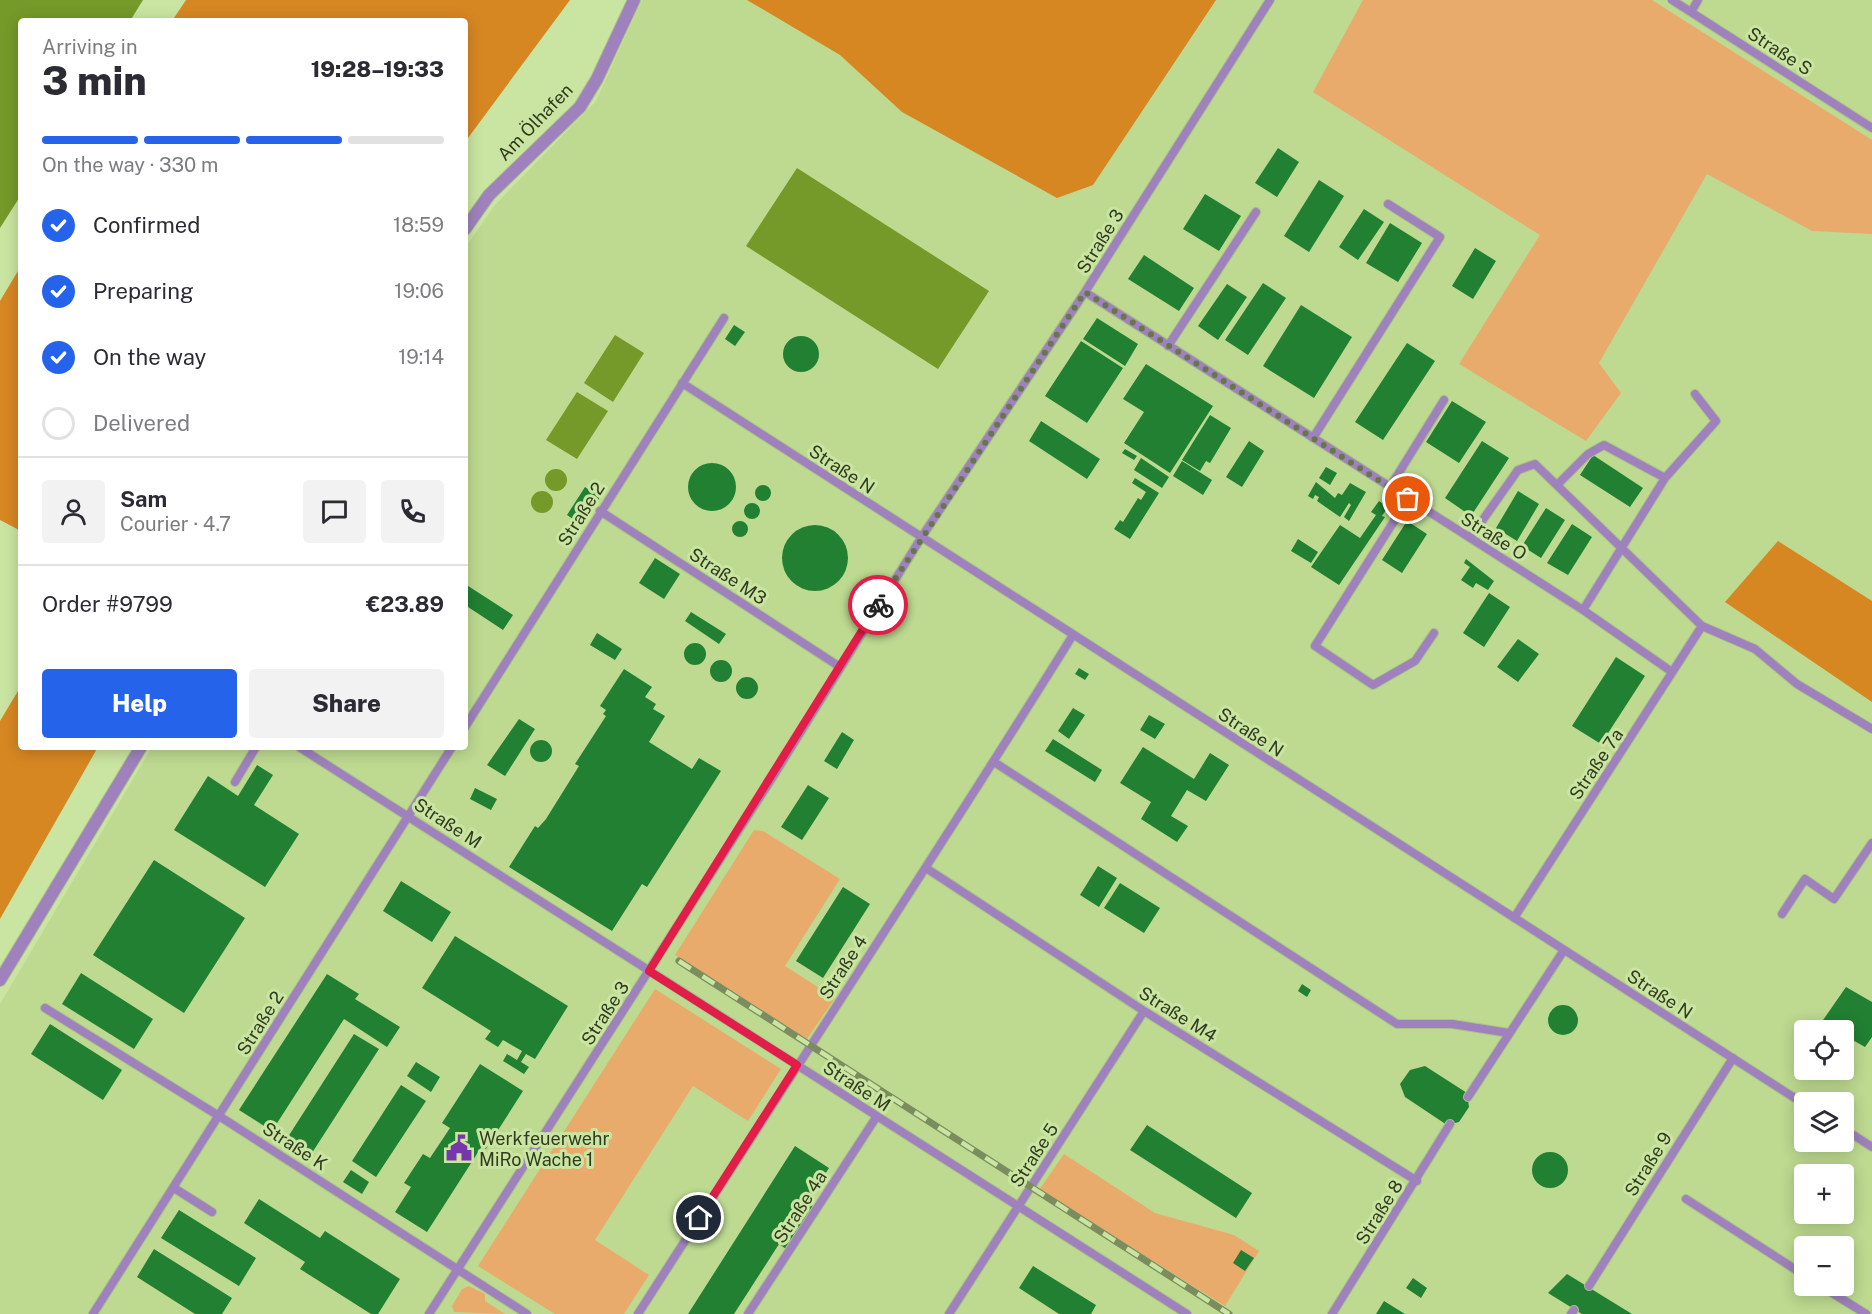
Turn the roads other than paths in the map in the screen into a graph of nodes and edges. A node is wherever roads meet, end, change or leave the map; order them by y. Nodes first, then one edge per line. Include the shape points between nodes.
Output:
1 (634, 0) edge
2 (1270, 0) edge
3 (1672, 0) edge
4 (1698, 0) edge
5 (1691, 12) junction
6 (1872, 128) edge
7 (1388, 204) dead end
8 (1256, 212) dead end
9 (468, 225) edge
10 (1085, 292) junction
11 (724, 318) dead end
12 (1168, 346) junction
13 (682, 383) junction
14 (1695, 394) dead end
15 (1444, 400) dead end
16 (1312, 438) junction
17 (1665, 478) junction
18 (1557, 485) junction
19 (1390, 488) junction
20 (1408, 499) junction
21 (600, 511) junction
22 (921, 538) junction
23 (1470, 538) junction
24 (1622, 546) junction
25 (1583, 610) junction
26 (1702, 626) junction
27 (1434, 633) dead end
28 (1073, 635) junction
29 (840, 667) junction
30 (1672, 672) junction
31 (468, 722) edge
32 (1872, 729) edge
33 (139, 750) edge
34 (254, 750) edge
35 (304, 750) edge
36 (450, 750) edge
37 (994, 762) junction
38 (235, 782) dead end
39 (409, 816) junction
40 (1872, 843) edge
41 (926, 868) junction
42 (1782, 914) dead end
43 (1514, 918) junction
44 (1564, 950) junction
45 (649, 971) junction
46 (0, 980) edge
47 (45, 1008) dead end
48 (1144, 1011) junction
49 (1509, 1034) junction
50 (1733, 1058) junction
51 (797, 1065) junction
52 (1468, 1097) dead end
53 (1794, 1098) edge
54 (219, 1116) junction
55 (877, 1116) junction
56 (1450, 1124) dead end
57 (1854, 1135) edge
58 (1872, 1147) edge
59 (1417, 1181) junction
60 (174, 1188) junction
61 (1686, 1199) dead end
62 (1018, 1207) junction
63 (212, 1212) dead end
64 (458, 1269) junction
65 (1794, 1269) edge
66 (1589, 1286) dead end
67 (1837, 1296) edge
68 (93, 1314) edge
69 (429, 1314) edge
70 (527, 1314) edge
71 (638, 1314) edge
72 (748, 1314) edge
73 (949, 1314) edge
74 (1187, 1314) edge
75 (1332, 1314) edge
76 (1866, 1314) edge

1 - 9 street, Am Ölhafen via 580,107 489,195
2 - 10 lane, Straße 3
3 - 5 lane, Straße S
4 - 5 lane
5 - 6 lane, Straße S
7 - 16 lane via 1440,237
8 - 12 lane
10 - 12 lane, Straße O
10 - 22 lane, Straße 3
11 - 13 lane, Straße 2
12 - 16 lane, Straße O
13 - 21 lane, Straße 2
13 - 22 lane, Straße N
14 - 17 lane via 1716,421
15 - 19 lane
16 - 19 lane, Straße O
17 - 18 lane via 1604,445 1588,454
17 - 24 lane
18 - 23 lane via 1535,464 1518,470
18 - 24 lane
19 - 20 lane, Straße O
20 - 23 lane, Straße O
20 - 27 lane via 1315,646 1373,685 1415,661
21 - 29 lane, Straße M3
21 - 31 lane, Straße 2
22 - 28 lane, Straße N
22 - 29 lane, Straße 3
23 - 25 lane, Straße O
24 - 25 lane
24 - 26 lane
25 - 30 lane, Straße O
26 - 30 lane, Straße 7a
26 - 32 lane via 1755,649 1797,684
28 - 37 lane, Straße 4
28 - 43 lane, Straße N
29 - 45 lane, Straße 3
30 - 43 lane, Straße 7a
33 - 46 street
34 - 38 lane
35 - 39 lane, Straße M
36 - 39 lane, Straße 2
37 - 41 lane, Straße 4
37 - 49 lane via 1397,1024 1452,1024
39 - 45 lane, Straße M
39 - 54 lane, Straße 2
40 - 42 lane via 1834,899 1805,879
41 - 48 lane, Straße M4
41 - 51 lane, Straße 4
43 - 44 lane, Straße N
44 - 49 lane
44 - 50 lane, Straße N
45 - 51 lane, Straße M
45 - 64 lane, Straße 3
47 - 54 lane, Straße K
48 - 59 lane, Straße M4
48 - 62 lane, Straße 5
49 - 52 lane
50 - 53 lane, Straße N
50 - 66 lane, Straße 9
51 - 55 lane, Straße M
51 - 71 lane, Straße 4
54 - 60 lane, Straße 2
54 - 64 lane, Straße K
55 - 62 lane, Straße M
55 - 72 lane, Straße 4a
56 - 59 lane, Straße 8
57 - 58 lane
59 - 75 lane, Straße 8
60 - 63 lane
60 - 68 lane, Straße 2
61 - 65 lane
62 - 73 lane, Straße 5
62 - 74 lane, Straße M
64 - 69 lane, Straße 3
64 - 70 lane, Straße K
67 - 76 lane

